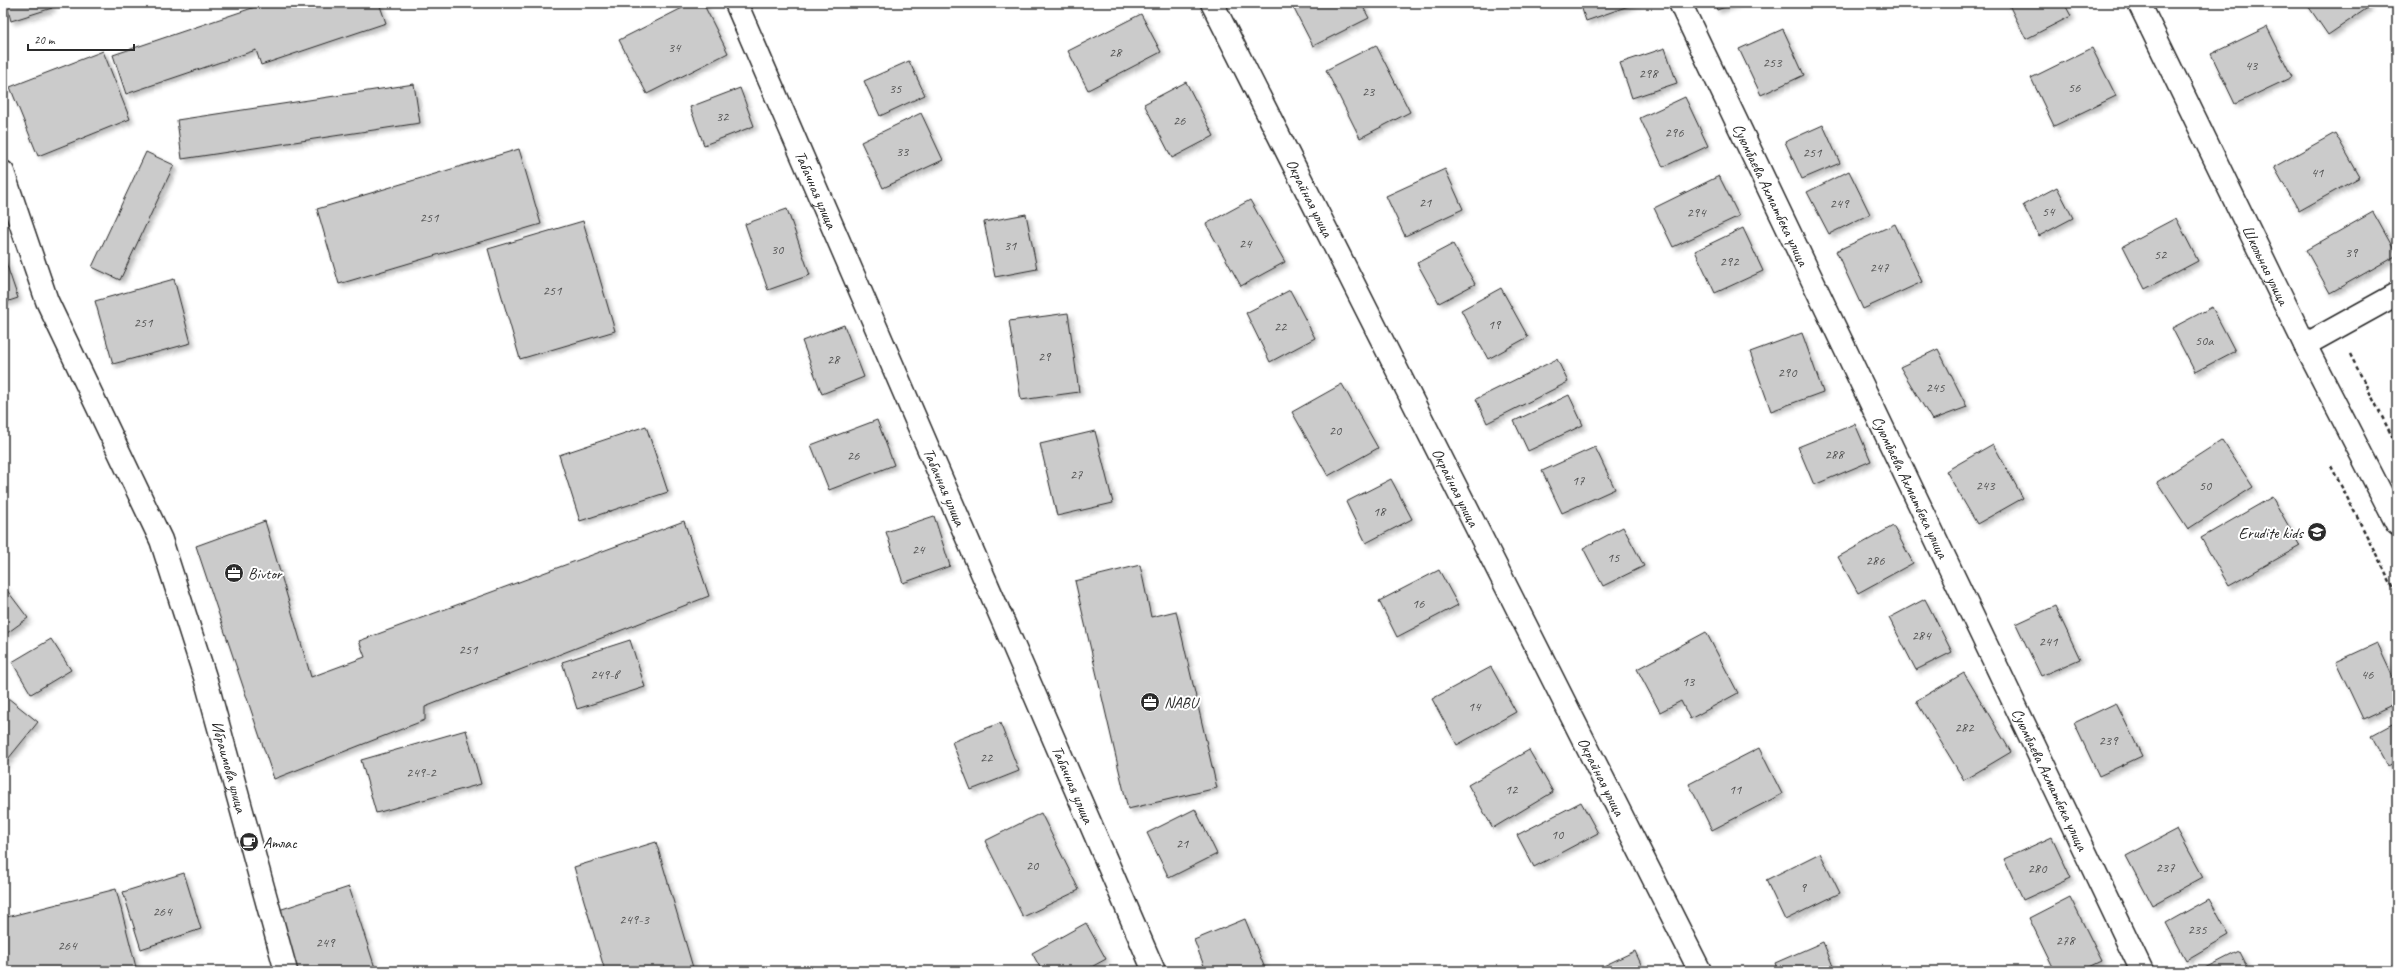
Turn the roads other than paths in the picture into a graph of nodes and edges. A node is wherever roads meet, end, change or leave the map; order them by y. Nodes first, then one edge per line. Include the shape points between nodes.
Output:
1 (736, 3) edge
2 (1212, 3) edge
3 (1680, 3) edge
4 (2138, 3) edge
5 (3, 172) edge
6 (2397, 294) edge
7 (2305, 345) junction
8 (2397, 524) edge
9 (286, 971) edge
10 (1154, 971) edge
11 (1700, 971) edge
12 (2142, 971) edge

1 - 10 street, Табачная улица
2 - 11 street, Окрайная улица
3 - 12 street, Суюмбаева Ахматбека улица
4 - 7 street, Школьная улица
5 - 9 street, Ибраимова улица via 48,301 161,540 206,677
6 - 7 street
7 - 8 street, Школьная улица

